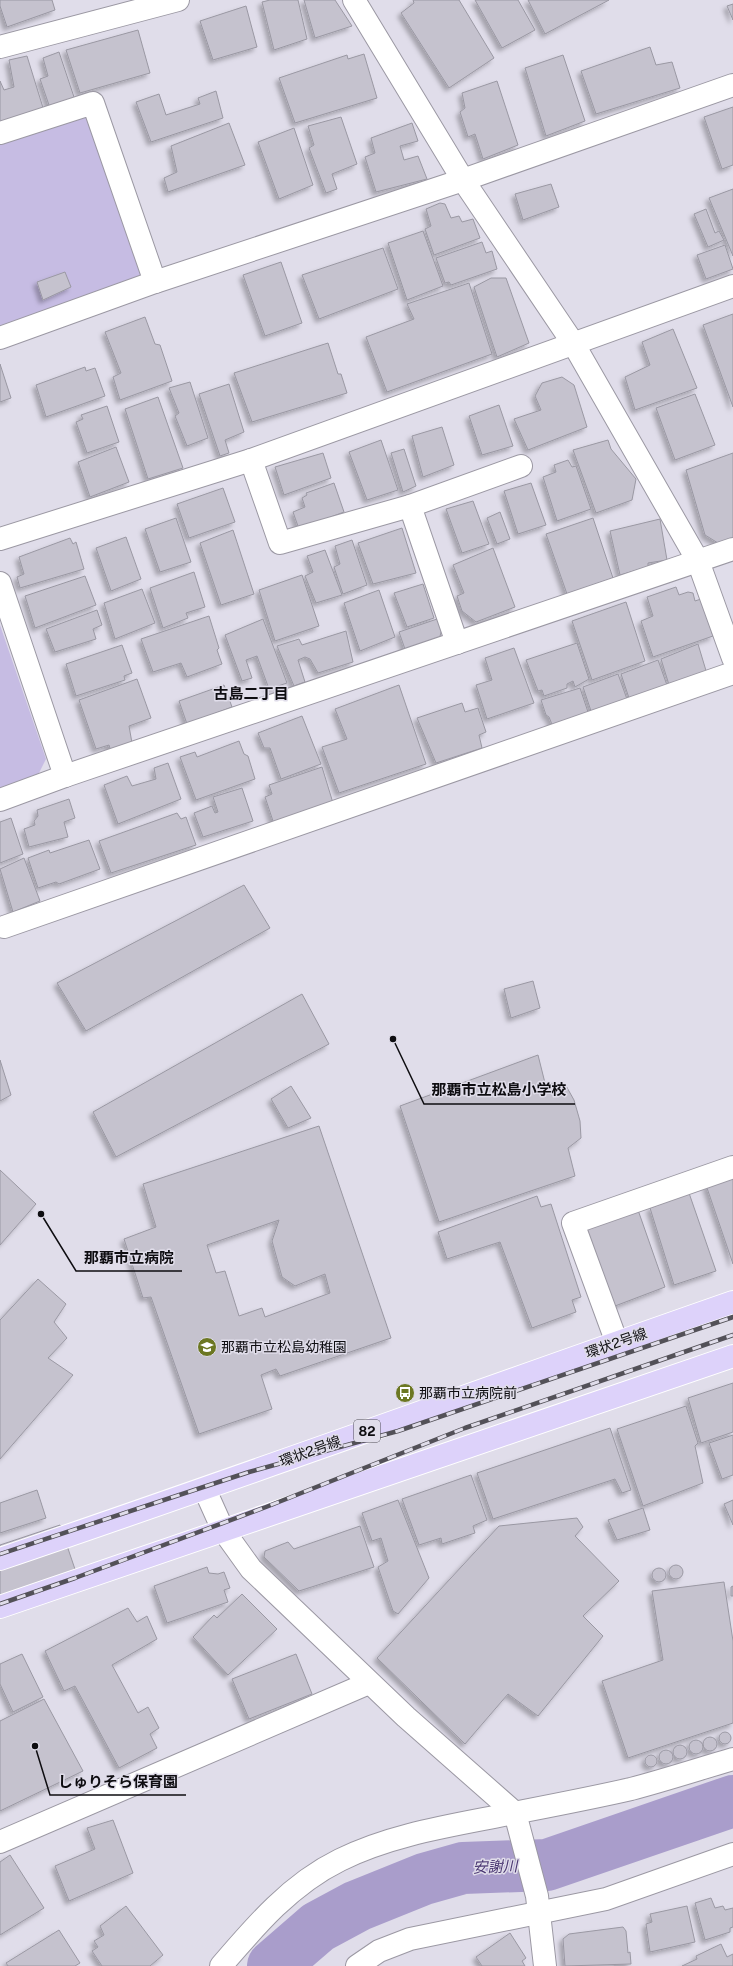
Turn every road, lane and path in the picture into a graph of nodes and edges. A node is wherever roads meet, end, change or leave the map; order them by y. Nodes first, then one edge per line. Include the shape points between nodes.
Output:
1 (178, 0) edge
2 (354, 0) edge
3 (0, 48) edge
4 (733, 85) edge
5 (0, 133) edge
6 (463, 180) junction
7 (155, 282) junction
8 (733, 286) edge
9 (0, 338) edge
10 (573, 343) junction
11 (251, 460) junction
12 (521, 466) dead end
13 (410, 506) junction
14 (0, 539) edge
15 (733, 549) edge
16 (698, 561) junction
17 (0, 583) edge
18 (457, 642) junction
19 (733, 658) edge
20 (733, 673) edge
21 (65, 776) junction
22 (0, 800) edge
23 (4, 927) dead end
24 (733, 1167) edge
25 (733, 1302) edge
26 (617, 1343) junction
27 (733, 1356) edge
28 (205, 1490) junction
29 (223, 1530) junction
30 (0, 1559) edge
31 (0, 1607) edge
32 (369, 1683) junction
33 (733, 1759) edge
34 (515, 1813) junction
35 (0, 1842) edge
36 (733, 1854) edge
37 (539, 1904) junction
38 (221, 1966) edge
39 (357, 1966) edge
40 (545, 1966) edge

1 - 3 street
2 - 6 street
4 - 6 street
5 - 7 street via 93,103
6 - 7 street
6 - 10 street
7 - 9 street
8 - 10 street
10 - 11 street
10 - 16 street
11 - 13 street via 280,543
11 - 14 street
12 - 13 street
13 - 18 street
15 - 16 street
16 - 18 street
16 - 19 street
17 - 21 street
18 - 21 street
20 - 23 street
21 - 22 street
24 - 26 street via 573,1223
25 - 26 main road, 環状2号線 / 82
26 - 28 main road, 環状2号線 / 82
27 - 29 main road
28 - 29 street
28 - 30 main road, 環状2号線 / 82
29 - 31 main road
29 - 32 street via 251,1569
32 - 34 street
32 - 35 street
33 - 34 street via 631,1788
34 - 37 street
34 - 38 street via 413,1835 376,1845 340,1860 307,1879 280,1901
36 - 37 street via 606,1899
37 - 39 street via 410,1939 378,1951
37 - 40 street

